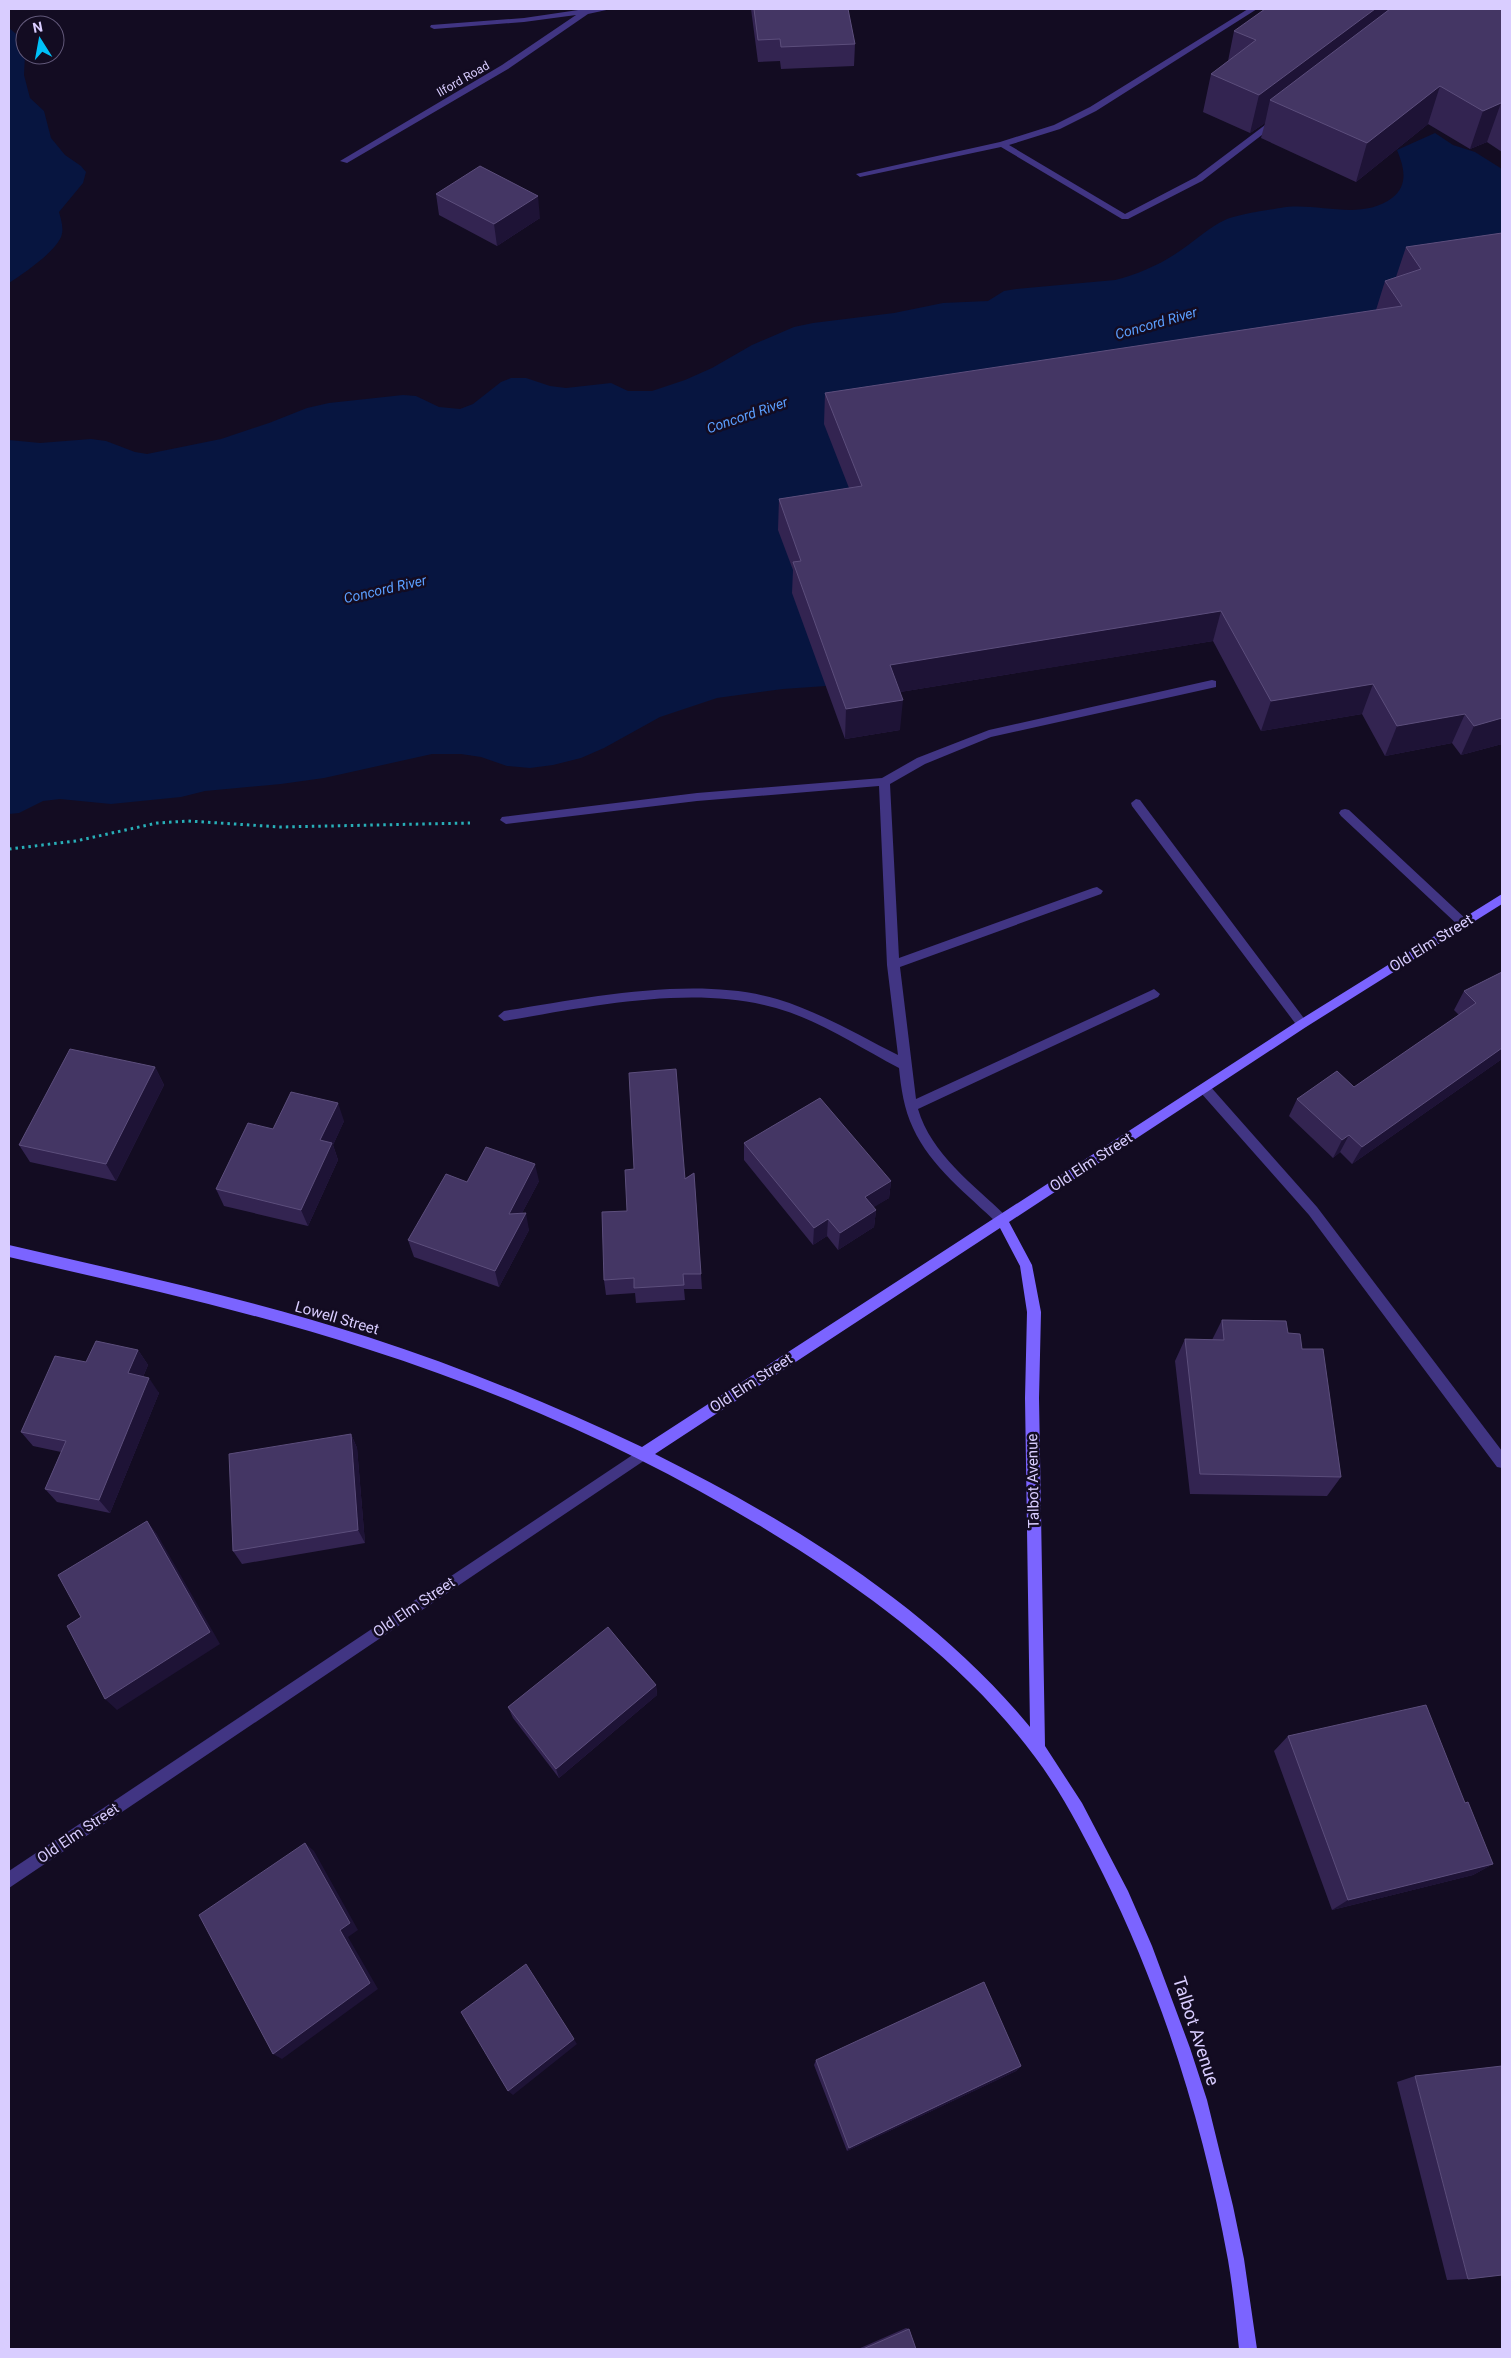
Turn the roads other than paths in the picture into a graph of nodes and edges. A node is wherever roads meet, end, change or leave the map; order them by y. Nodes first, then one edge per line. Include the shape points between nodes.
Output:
1 (607, 9) edge
2 (1253, 9) edge
3 (588, 10) edge
4 (434, 26) dead end
5 (1284, 114) edge
6 (1002, 144) junction
7 (344, 161) dead end
8 (860, 174) dead end
9 (1212, 684) dead end
10 (884, 782) junction
11 (1136, 803) dead end
12 (1346, 813) dead end
13 (506, 820) road end
14 (1097, 891) dead end
15 (1502, 898) edge
16 (1463, 923) junction
17 (893, 965) junction
18 (1154, 994) dead end
19 (504, 1016) dead end
20 (1302, 1024) junction
21 (905, 1065) junction
22 (1205, 1088) junction
23 (912, 1106) junction
24 (1002, 1220) junction
25 (9, 1250) edge
26 (643, 1454) junction
27 (1502, 1462) edge
28 (1038, 1749) junction
29 (9, 1880) edge
30 (1248, 2349) edge

1 - 3 street
2 - 6 street via 1094,109 1057,127
3 - 4 street via 524,20
3 - 7 street, Ilford Road via 505,67
5 - 6 street via 1199,179 1125,217
6 - 8 street
9 - 10 street via 989,734 921,761
10 - 13 street via 698,797
10 - 17 street
11 - 20 street
12 - 16 street
14 - 17 street
15 - 16 main road, Old Elm Street
16 - 20 main road, Old Elm Street
17 - 21 street
18 - 23 street
19 - 21 street via 647,997 736,997 801,1012
20 - 22 main road, Old Elm Street
21 - 23 street
22 - 24 main road, Old Elm Street
22 - 27 street via 1312,1211
23 - 24 street via 916,1123 933,1150
24 - 26 main road, Old Elm Street
24 - 28 main road, Talbot Avenue via 1026,1265 1034,1312 1032,1398
25 - 26 main road, Lowell Street via 242,1307 354,1339 513,1397
26 - 28 main road, Talbot Avenue via 757,1516 856,1578 894,1606 978,1680
26 - 29 street, Old Elm Street
28 - 30 main road, Talbot Avenue via 1084,1822 1121,1893 1176,2028 1214,2161 1236,2261

